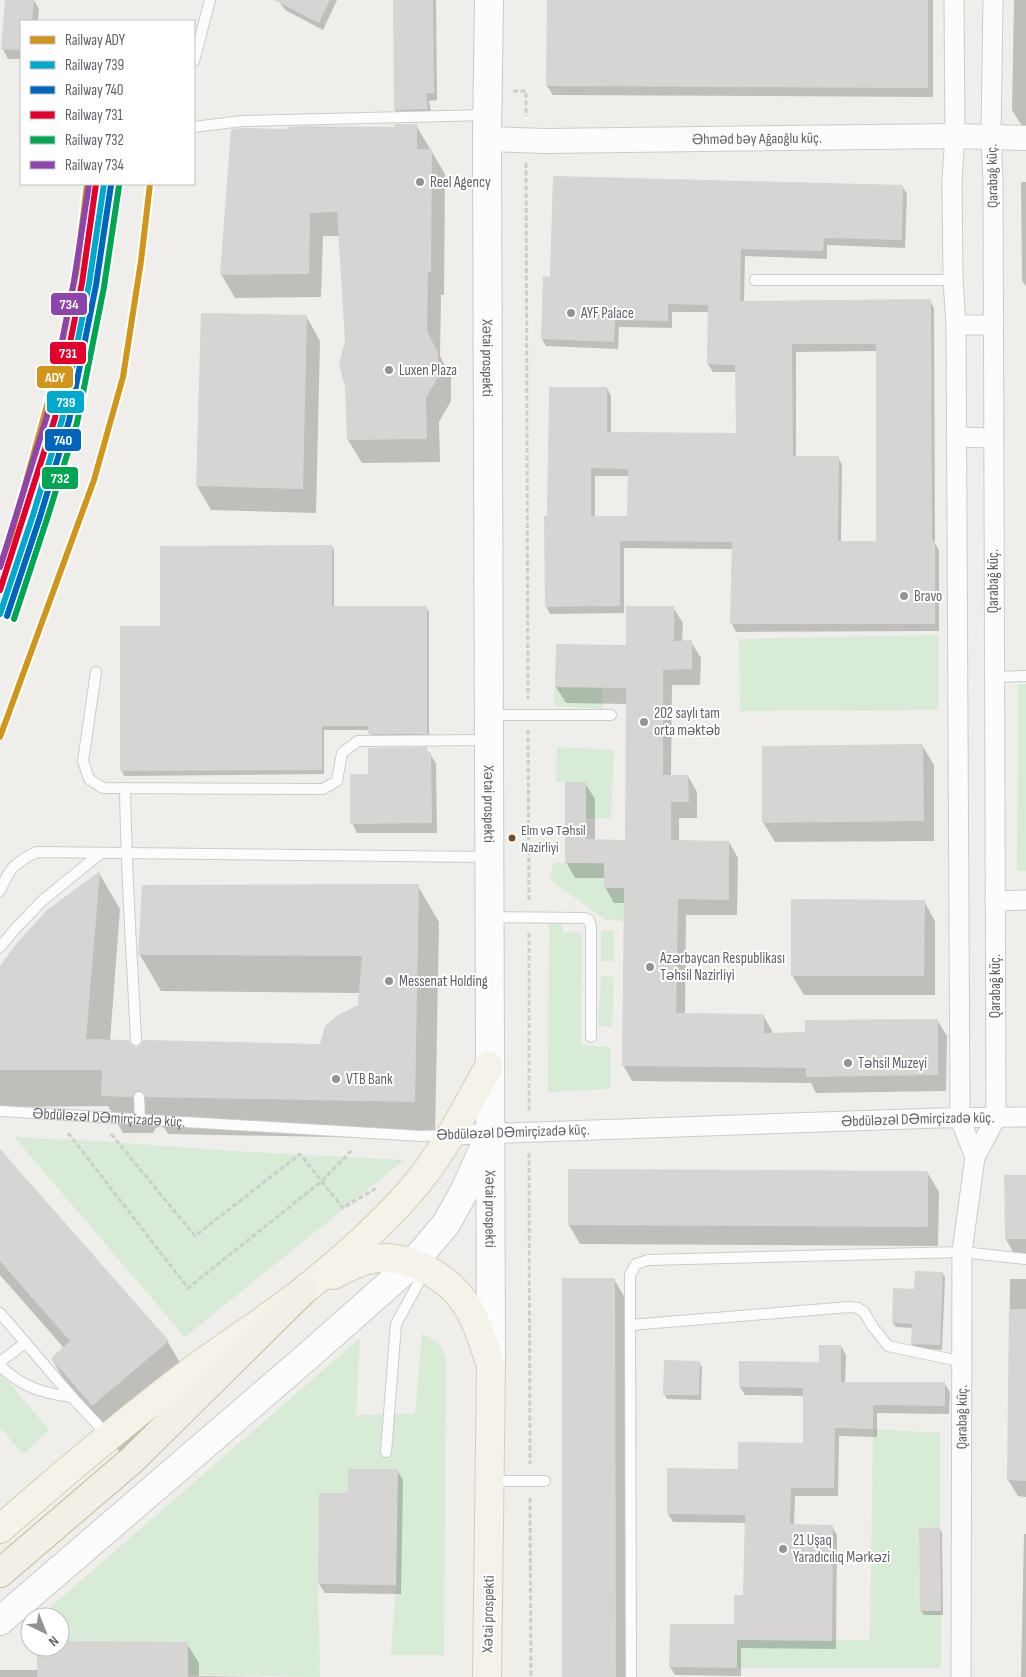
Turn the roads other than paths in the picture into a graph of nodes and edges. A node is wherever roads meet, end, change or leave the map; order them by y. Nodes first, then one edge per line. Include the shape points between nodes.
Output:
1 (210, 0) edge
2 (489, 0) edge
3 (954, 0) edge
4 (993, 0) edge
5 (195, 57) edge
6 (487, 115) junction
7 (195, 127) edge
8 (955, 136) junction
9 (991, 137) junction
10 (1026, 138) edge
11 (755, 280) dead end
12 (953, 280) junction
13 (956, 325) junction
14 (992, 325) junction
15 (956, 437) junction
16 (993, 438) junction
17 (96, 672) dead end
18 (1026, 676) edge
19 (994, 677) junction
20 (611, 715) dead end
21 (490, 728) junction
22 (125, 788) junction
23 (101, 852) junction
24 (126, 853) junction
25 (490, 857) junction
26 (0, 891) edge
27 (1026, 900) edge
28 (995, 901) junction
29 (490, 917) junction
30 (0, 947) edge
31 (591, 1037) dead end
32 (136, 1040) dead end
33 (489, 1066) junction
34 (139, 1097) dead end
35 (0, 1111) edge
36 (1026, 1117) edge
37 (996, 1118) junction
38 (140, 1119) junction
39 (960, 1119) junction
40 (490, 1132) junction
41 (449, 1135) junction
42 (975, 1157) junction
43 (962, 1252) junction
44 (1026, 1259) edge
45 (420, 1266) junction
46 (303, 1291) junction
47 (0, 1313) edge
48 (630, 1325) junction
49 (25, 1343) junction
50 (962, 1359) junction
51 (0, 1364) edge
52 (491, 1366) junction
53 (72, 1397) junction
54 (108, 1436) junction
55 (386, 1452) dead end
56 (490, 1481) junction
57 (545, 1481) dead end
58 (0, 1529) edge
59 (0, 1573) edge
60 (0, 1621) edge
61 (480, 1677) edge
62 (487, 1677) edge
63 (632, 1677) edge
64 (961, 1677) edge

1 - 5 lane
2 - 6 main road, Xətai prospekti
3 - 8 street, Qarabağ küç.
4 - 9 street, Qarabağ küç.
6 - 7 lane via 242,121
6 - 8 street, Əhməd bəy Ağaoğlu küç. via 526,140
6 - 21 main road, Xətai prospekti
8 - 9 street, Əhməd bəy Ağaoğlu küç.
8 - 12 street, Qarabağ küç.
9 - 10 street, Əhməd bəy Ağaoğlu küç.
9 - 14 street, Qarabağ küç.
11 - 12 lane
12 - 13 street, Qarabağ küç.
13 - 14 street
13 - 15 street, Qarabağ küç.
14 - 16 street, Qarabağ küç.
15 - 16 street
15 - 39 street, Qarabağ küç.
16 - 19 street, Qarabağ küç.
17 - 22 lane via 83,761 89,779 103,788
18 - 19 lane
19 - 28 street, Qarabağ küç.
20 - 21 lane via 528,716
21 - 22 lane via 358,742 342,753 337,781 323,789
21 - 25 main road, Xətai prospekti
22 - 24 lane
23 - 24 lane
23 - 26 lane via 36,852 8,871
23 - 30 lane via 43,900
24 - 25 lane
24 - 32 lane
25 - 29 main road, Xətai prospekti
27 - 28 street
28 - 37 street, Qarabağ küç.
29 - 31 lane via 589,920
29 - 33 main road, Xətai prospekti
33 - 40 main road, Xətai prospekti
33 - 41 main road
34 - 38 lane
35 - 38 lane, Əbdüləzəl DƏmirçizadə küç.
36 - 37 street, Əbdüləzəl DƏmirçizadə küç.
37 - 39 street, Əbdüləzəl DƏmirçizadə küç.
37 - 42 street, Qarabağ küç.
38 - 41 lane, Əbdüləzəl DƏmirçizadə küç.
39 - 40 street, Əbdüləzəl DƏmirçizadə küç.
39 - 42 street, Qarabağ küç.
40 - 41 street, Əbdüləzəl DƏmirçizadə küç.
40 - 45 main road via 465,1190
40 - 52 main road, Xətai prospekti
41 - 46 main road via 410,1193
42 - 43 street, Qarabağ küç.
43 - 44 lane
43 - 48 lane via 648,1260 636,1264 630,1275
43 - 50 street, Qarabağ küç.
45 - 46 main road via 387,1259 369,1260
45 - 52 main road via 440,1277 468,1308
45 - 55 lane via 396,1324
45 - 60 main road via 308,1356
46 - 54 main road via 210,1357
46 - 59 highway via 132,1460
47 - 49 lane
48 - 50 lane via 849,1307 864,1312 888,1346
48 - 63 lane
49 - 51 lane
49 - 53 lane
50 - 64 street, Qarabağ küç.
51 - 53 lane via 27,1386
52 - 56 main road, Xətai prospekti
53 - 54 lane
54 - 58 main road
56 - 57 lane
56 - 62 main road, Xətai prospekti
61 - 62 lane

